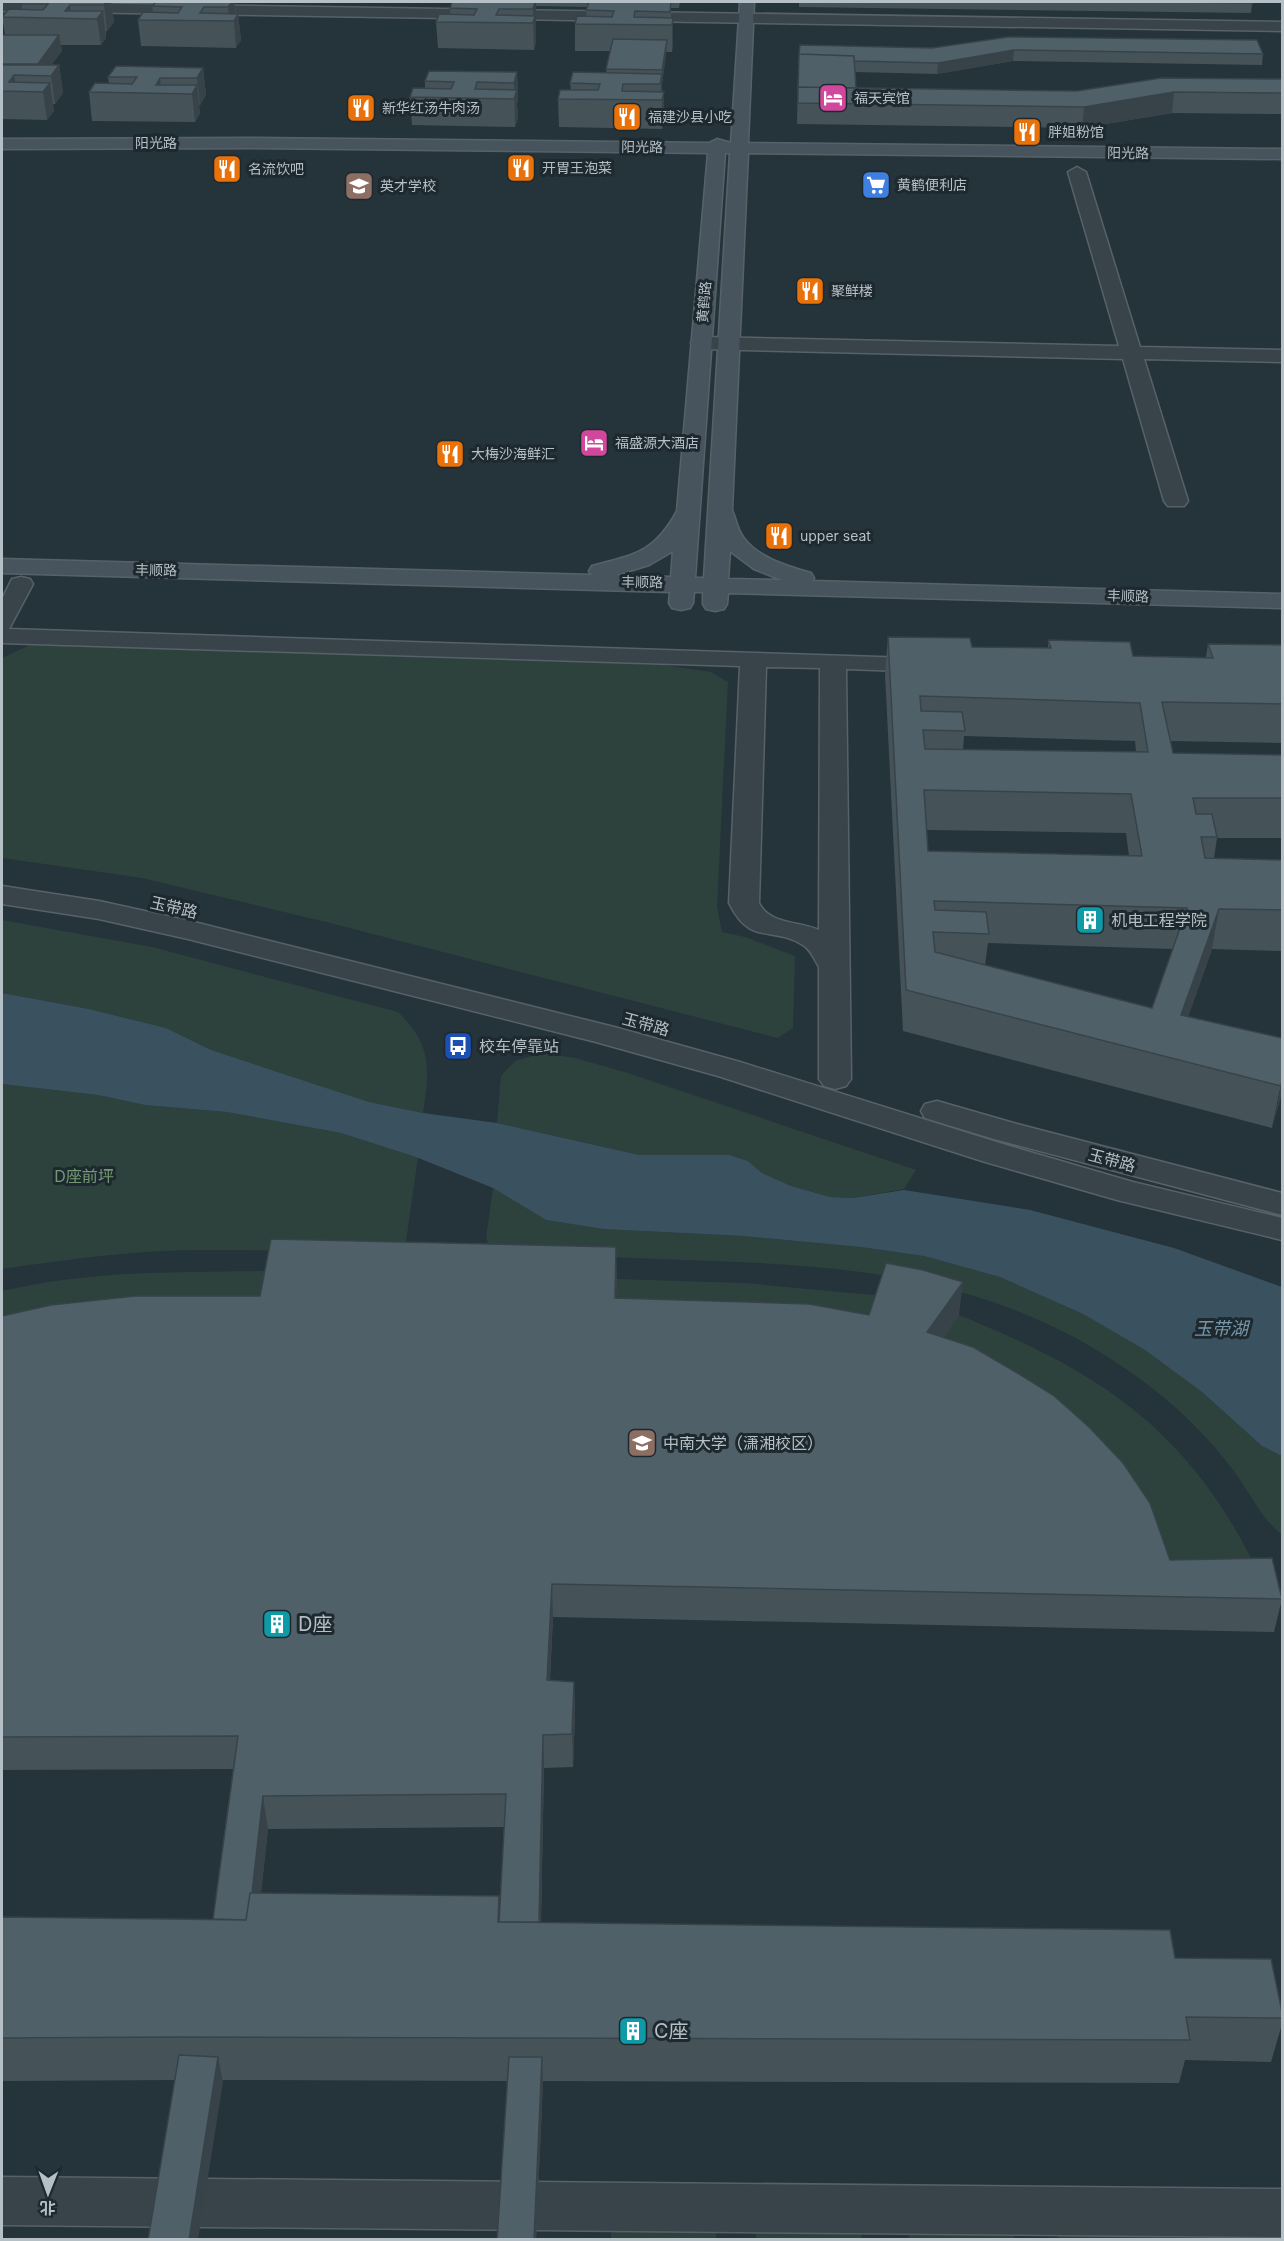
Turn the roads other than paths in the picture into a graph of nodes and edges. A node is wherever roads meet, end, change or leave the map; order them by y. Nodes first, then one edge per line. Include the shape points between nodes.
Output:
1 (2, 6) edge
2 (737, 9) edge
3 (1271, 10) dead end
4 (1282, 29) edge
5 (725, 39) dead end
6 (718, 125) dead end
7 (2, 144) edge
8 (2, 151) edge
9 (716, 152) junction
10 (739, 152) junction
11 (1282, 154) edge
12 (1282, 163) edge
13 (1077, 172) dead end
14 (701, 343) junction
15 (729, 344) junction
16 (1132, 354) junction
17 (1282, 356) edge
18 (1176, 501) dead end
19 (689, 506) junction
20 (721, 508) junction
21 (2, 566) edge
22 (519, 579) junction
23 (11, 584) edge
24 (893, 590) junction
25 (682, 593) junction
26 (716, 594) junction
27 (1282, 601) edge
28 (1282, 619) edge
29 (2, 623) edge
30 (2, 636) edge
31 (753, 659) junction
32 (833, 661) junction
33 (951, 664) edge
34 (2, 877) edge
35 (2, 895) edge
36 (833, 908) junction
37 (786, 930) junction
38 (833, 965) junction
39 (835, 1079) junction
40 (1282, 1204) edge
41 (1282, 1229) edge
42 (2, 2201) edge
43 (1282, 2213) edge

1 - 2 street
2 - 4 street
2 - 5 main road
2 - 10 main road
3 - 4 street
6 - 9 main road, 黄鹤路
7 - 9 main road, 阳光路 via 253,143
8 - 9 main road, 阳光路
9 - 10 main road, 阳光路
9 - 14 main road, 黄鹤路
10 - 11 main road, 阳光路
10 - 12 main road, 阳光路
10 - 15 main road
13 - 16 street
14 - 15 street
14 - 19 main road, 黄鹤路
15 - 16 street
15 - 20 main road
16 - 17 street
16 - 18 street
19 - 22 main road via 682,529 665,547 641,560 576,575
19 - 25 main road, 黄鹤路
20 - 24 main road via 725,528 746,557 819,582
20 - 26 main road
21 - 22 main road, 丰顺路
22 - 25 main road, 丰顺路
23 - 25 main road
23 - 29 street
24 - 26 main road, 丰顺路
24 - 27 main road, 丰顺路
25 - 26 main road
26 - 28 main road
30 - 31 street
31 - 32 street
31 - 37 street via 744,903 753,920
32 - 33 street
32 - 36 street
34 - 39 street, 玉带路 via 62,885 252,925 650,1024
35 - 41 street via 99,910 190,930 607,1035 1129,1192
36 - 37 street via 825,924
36 - 38 street
37 - 38 street via 815,938 830,953
38 - 39 street
39 - 40 street, 玉带路 via 1006,1132
42 - 43 street

